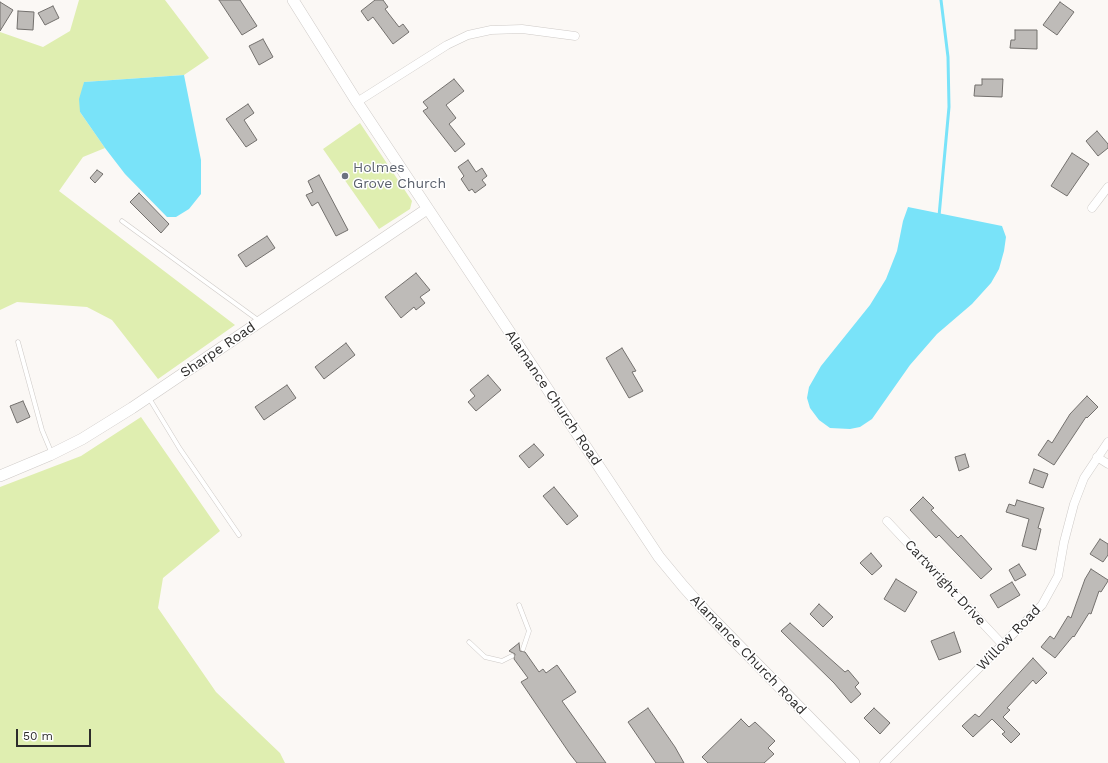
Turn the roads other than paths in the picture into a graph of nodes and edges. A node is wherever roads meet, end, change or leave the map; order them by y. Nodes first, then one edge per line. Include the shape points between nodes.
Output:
1 (293, 0) edge
2 (575, 36) dead end
3 (357, 102) junction
4 (1108, 187) edge
5 (1092, 208) dead end
6 (427, 209) junction
7 (122, 221) dead end
8 (260, 322) junction
9 (18, 342) dead end
10 (148, 397) junction
11 (1108, 442) edge
12 (52, 454) junction
13 (1097, 457) junction
14 (1108, 464) edge
15 (0, 476) edge
16 (887, 521) dead end
17 (239, 535) dead end
18 (519, 605) dead end
19 (469, 642) dead end
20 (1002, 645) junction
21 (523, 649) dead end
22 (512, 656) dead end
23 (854, 763) edge
24 (884, 763) edge

1 - 3 main road, Alamance Church Road
2 - 3 street via 522,29 491,30 468,35 446,45
3 - 6 main road, Alamance Church Road
4 - 5 street
6 - 8 main road, Sharpe Road
6 - 23 main road, Alamance Church Road via 659,557 707,613
7 - 8 lane
8 - 10 main road, Sharpe Road
9 - 12 lane via 42,430
10 - 12 main road, Sharpe Road via 82,439
10 - 17 lane
11 - 13 street, Willow Road
12 - 15 main road, Sharpe Road
13 - 14 street
13 - 20 street, Willow Road via 1084,478 1074,504 1058,576 1042,604
16 - 20 street, Cartwright Drive
18 - 21 lane via 529,630
19 - 22 lane via 485,657 502,661
20 - 24 street, Willow Road

